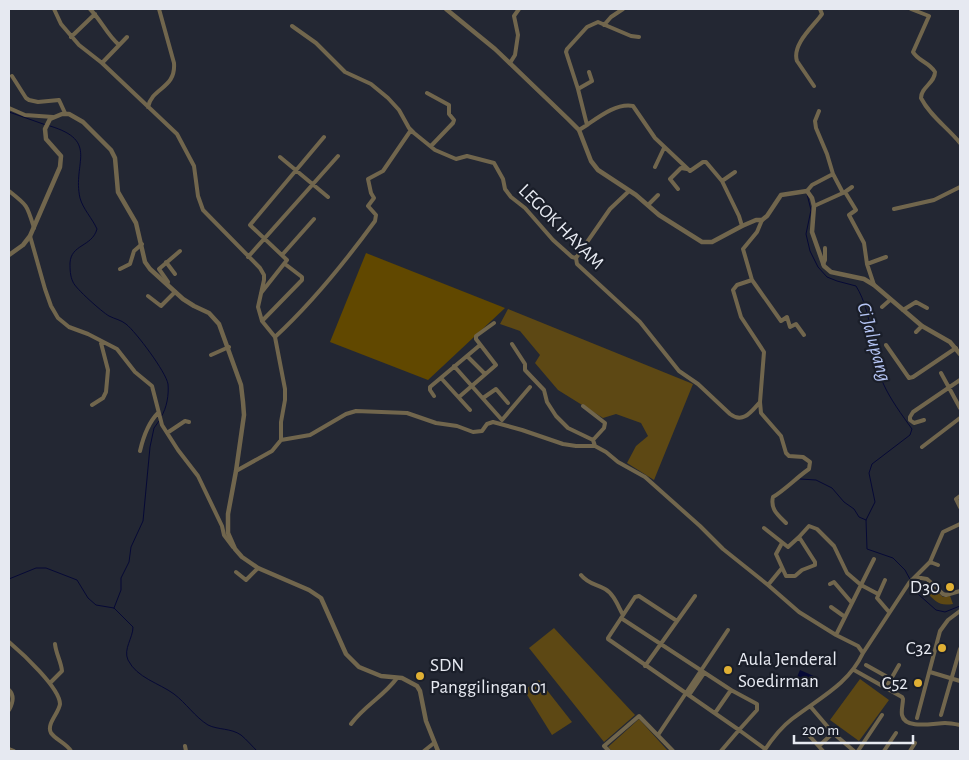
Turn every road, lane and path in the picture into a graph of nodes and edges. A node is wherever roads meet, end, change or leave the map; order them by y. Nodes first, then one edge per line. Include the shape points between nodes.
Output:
1 (54, 9) edge
2 (90, 9) edge
3 (158, 9) edge
4 (446, 9) edge
5 (519, 9) edge
6 (623, 9) edge
7 (820, 9) edge
8 (910, 9) edge
9 (617, 10) edge
10 (95, 14) junction
11 (604, 25) junction
12 (292, 26) dead end
13 (71, 36) junction
14 (127, 37) dead end
15 (639, 37) dead end
16 (119, 45) junction
17 (102, 63) junction
18 (510, 63) junction
19 (589, 72) dead end
20 (12, 76) dead end
21 (814, 86) dead end
22 (578, 89) junction
23 (427, 93) dead end
24 (148, 107) junction
25 (9, 108) edge
26 (819, 112) dead end
27 (65, 113) junction
28 (53, 117) junction
29 (587, 124) junction
30 (411, 130) junction
31 (579, 130) junction
32 (324, 137) dead end
33 (960, 143) edge
34 (431, 146) junction
35 (664, 148) junction
36 (338, 156) dead end
37 (280, 157) dead end
38 (655, 166) dead end
39 (296, 170) junction
40 (690, 171) junction
41 (735, 172) dead end
42 (833, 174) junction
43 (722, 181) junction
44 (313, 184) junction
45 (852, 187) dead end
46 (960, 187) edge
47 (678, 189) dead end
48 (9, 191) edge
49 (629, 191) junction
50 (807, 191) junction
51 (844, 192) junction
52 (658, 195) dead end
53 (328, 197) dead end
54 (648, 205) junction
55 (814, 206) junction
56 (894, 209) dead end
57 (314, 218) dead end
58 (762, 220) junction
59 (742, 226) junction
60 (34, 228) junction
61 (30, 236) junction
62 (265, 239) junction
63 (142, 244) junction
64 (825, 248) dead end
65 (180, 251) dead end
66 (9, 255) edge
67 (282, 255) junction
68 (248, 257) junction
69 (886, 257) dead end
70 (576, 258) junction
71 (166, 262) junction
72 (285, 264) junction
73 (823, 264) junction
74 (867, 264) junction
75 (120, 269) dead end
76 (175, 274) dead end
77 (752, 280) junction
78 (167, 284) junction
79 (874, 285) junction
80 (175, 292) junction
81 (260, 295) junction
82 (148, 296) dead end
83 (890, 300) junction
84 (882, 307) dead end
85 (927, 308) dead end
86 (903, 310) junction
87 (262, 321) junction
88 (494, 323) dead end
89 (922, 326) junction
90 (916, 332) dead end
91 (804, 335) dead end
92 (275, 337) junction
93 (102, 343) junction
94 (512, 344) dead end
95 (480, 345) junction
96 (886, 345) dead end
97 (228, 347) junction
98 (956, 348) junction
99 (960, 354) edge
100 (211, 355) dead end
101 (467, 356) junction
102 (454, 366) junction
103 (941, 373) dead end
104 (485, 374) junction
105 (441, 378) junction
106 (960, 380) edge
107 (472, 386) junction
108 (530, 386) dead end
109 (949, 387) junction
110 (434, 396) dead end
111 (459, 397) junction
112 (483, 398) junction
113 (760, 402) junction
114 (508, 403) dead end
115 (92, 405) dead end
116 (583, 406) dead end
117 (960, 408) edge
118 (470, 410) dead end
119 (158, 413) junction
120 (960, 418) edge
121 (924, 420) dead end
122 (188, 422) dead end
123 (502, 422) junction
124 (167, 433) junction
125 (281, 440) junction
126 (593, 440) junction
127 (595, 446) junction
128 (922, 446) dead end
129 (140, 451) dead end
130 (236, 471) junction
131 (960, 496) edge
132 (960, 507) edge
133 (786, 523) dead end
134 (960, 524) edge
135 (764, 528) dead end
136 (800, 537) junction
137 (782, 543) junction
138 (235, 549) junction
139 (874, 559) dead end
140 (930, 562) junction
141 (938, 565) dead end
142 (258, 568) junction
143 (782, 568) junction
144 (236, 572) dead end
145 (581, 575) dead end
146 (915, 577) junction
147 (884, 580) dead end
148 (830, 584) dead end
149 (768, 585) junction
150 (861, 585) junction
151 (960, 591) edge
152 (878, 594) junction
153 (695, 596) dead end
154 (852, 603) junction
155 (831, 607) dead end
156 (960, 611) edge
157 (889, 612) junction
158 (622, 617) junction
159 (845, 617) junction
160 (678, 620) junction
161 (728, 630) dead end
162 (836, 635) junction
163 (9, 642) edge
164 (55, 644) dead end
165 (661, 644) junction
166 (960, 649) edge
167 (863, 653) junction
168 (866, 665) dead end
169 (899, 665) dead end
170 (645, 666) junction
171 (854, 670) junction
172 (702, 672) junction
173 (930, 672) junction
174 (396, 678) junction
175 (891, 678) junction
176 (951, 678) junction
177 (960, 681) edge
178 (898, 682) dead end
179 (50, 683) junction
180 (886, 687) junction
181 (9, 690) edge
182 (731, 690) junction
183 (688, 694) junction
184 (810, 706) junction
185 (9, 710) edge
186 (715, 713) junction
187 (882, 715) dead end
188 (941, 715) dead end
189 (917, 718) dead end
190 (351, 724) dead end
191 (960, 725) edge
192 (739, 730) junction
193 (806, 732) dead end
194 (833, 733) junction
195 (896, 733) dead end
196 (658, 735) junction
197 (434, 743) junction
198 (915, 744) dead end
199 (819, 746) junction
200 (9, 750) edge
201 (764, 750) edge
202 (14, 751) edge
203 (71, 751) edge
204 (424, 751) edge
205 (438, 751) edge
206 (609, 751) edge
207 (673, 751) edge
208 (721, 751) edge
209 (822, 751) edge
210 (856, 751) edge
211 (884, 751) edge
212 (910, 751) edge

1 - 13 street
2 - 10 street
3 - 24 street via 174,72
4 - 18 street
5 - 18 street via 514,16 518,32 515,55
6 - 9 street
7 - 21 street via 822,14 799,44 795,56
8 - 33 street via 929,16 913,52 936,72 921,98
9 - 11 street
10 - 13 street
10 - 16 street
11 - 15 street
11 - 22 street via 598,22 588,27 566,50
12 - 30 street, LEGOK HAYAM via 316,43 344,72 371,84 388,98
13 - 17 street
14 - 16 street
16 - 17 street
17 - 24 street
18 - 31 street
19 - 22 street via 592,81
20 - 27 street via 26,98 38,102 59,100
22 - 29 street
23 - 34 street via 449,105 449,114 454,120
24 - 68 street via 177,134 193,163 203,210
25 - 28 street via 25,115
26 - 42 street via 816,128
27 - 28 street
27 - 63 street via 78,118 115,158 118,192 134,216
28 - 60 street via 45,135 61,156 61,161
29 - 31 street
29 - 35 street via 602,114 630,106 637,110 646,127
30 - 34 street, LEGOK HAYAM
30 - 92 street via 383,170 368,179 374,198 368,206 376,215 375,221 318,293
31 - 49 street via 593,166
32 - 39 street
34 - 70 street, LEGOK HAYAM via 454,159 467,156 494,164 511,197 553,240
35 - 38 street
35 - 40 street
36 - 44 street
37 - 39 street
39 - 44 street
39 - 62 street via 250,225
40 - 43 street via 706,162
40 - 47 street via 682,168 670,180
41 - 43 street
42 - 50 street
42 - 51 street
43 - 59 street
44 - 53 street
44 - 62 street
45 - 51 street
46 - 56 street via 934,200
48 - 60 street via 25,204
49 - 54 street
49 - 70 street via 610,209
50 - 55 street
50 - 58 street via 781,195
51 - 55 street
51 - 74 street via 856,210 849,215 864,243
52 - 54 street
54 - 59 street via 706,244
55 - 73 street via 812,232
57 - 67 street
58 - 59 street
58 - 77 street via 743,249
60 - 61 street
61 - 66 street
61 - 93 street via 45,289 58,318
62 - 67 street
62 - 68 street
63 - 75 street via 134,251 131,262
63 - 78 street via 145,262
64 - 73 street
65 - 71 street
67 - 72 street via 287,260
68 - 81 street via 264,275
69 - 74 street
70 - 113 street, LEGOK HAYAM via 577,264 640,322 679,371 730,414 740,418 748,416
71 - 76 street
71 - 78 street via 159,269
72 - 81 street
72 - 87 street via 302,280
73 - 79 street via 831,272 864,279
74 - 79 street
77 - 91 street via 781,321 786,317 790,327 796,324
77 - 113 street via 737,285 733,290 741,317 764,352
78 - 80 street
79 - 83 street
80 - 82 street via 161,306
80 - 97 street via 214,316
81 - 87 street via 258,307
83 - 84 street
83 - 86 street
85 - 86 street via 916,302
86 - 89 street
87 - 92 street
88 - 95 street via 476,336
89 - 90 street
89 - 98 street
92 - 125 street via 286,400
93 - 115 street via 108,370 106,392
93 - 119 street via 117,349 152,386
94 - 126 street via 525,364 525,370 544,390 556,416 568,428
95 - 101 street
95 - 104 street via 496,365
96 - 98 street via 909,378
97 - 100 street
97 - 130 street via 241,386 244,415
98 - 99 street
101 - 102 street
101 - 104 street
102 - 105 street
102 - 107 street
103 - 109 street
104 - 107 street
105 - 110 street via 430,387
105 - 111 street
106 - 109 street
107 - 111 street
107 - 112 street
108 - 123 street
109 - 117 street
109 - 121 street via 910,417 914,423
111 - 118 street
112 - 114 street via 497,389
112 - 123 street
113 - 133 street via 761,413 781,436 789,456 802,457 810,462 809,468 788,488 773,497 776,513
116 - 126 street via 605,424
119 - 124 street
119 - 129 street via 150,422
120 - 128 street
122 - 124 street
123 - 125 street via 490,422 482,431 473,432 407,413 356,411 310,436
123 - 127 street via 563,444
124 - 138 street via 198,476 224,535
125 - 130 street via 272,451
126 - 127 street
127 - 149 street via 645,477 735,560
130 - 138 street via 227,525
131 - 132 street via 956,499
134 - 140 street via 943,532
135 - 137 street
136 - 137 street via 790,547
136 - 143 street via 815,565 787,577
136 - 150 street via 809,526 816,529 834,546 847,573
137 - 143 street via 776,554
138 - 142 street
139 - 150 street
140 - 141 street
140 - 146 street
142 - 144 street via 246,580
142 - 174 street via 321,598 351,661 372,673
143 - 149 street
145 - 158 street via 612,595
146 - 151 street via 927,579 946,595
146 - 157 street
147 - 152 street
148 - 154 street via 834,582
149 - 162 street via 800,612
150 - 152 street
150 - 154 street
152 - 157 street via 877,599
153 - 160 street
154 - 159 street
155 - 159 street
156 - 173 street via 943,626
157 - 167 street
158 - 160 street via 639,596
158 - 165 street
158 - 170 street via 608,639
159 - 162 street
160 - 165 street
161 - 172 street
162 - 167 street via 858,646
163 - 179 street
164 - 179 street via 62,671
165 - 170 street
165 - 172 street
166 - 176 street
167 - 171 street
168 - 175 street
169 - 175 street
170 - 183 street
171 - 180 street
171 - 184 street via 835,689
172 - 182 street
172 - 183 street
173 - 176 street
173 - 189 street
174 - 190 street via 382,695 357,714
174 - 197 street via 417,686
175 - 178 street
175 - 180 street
176 - 177 street
176 - 188 street
179 - 203 street via 60,705 50,732
180 - 191 street via 903,699 902,714 908,723
181 - 185 street via 13,696
182 - 186 street
182 - 192 street via 757,704 758,708
183 - 186 street
183 - 196 street
184 - 194 street
184 - 201 street via 776,733
186 - 192 street
187 - 210 street
192 - 201 street
192 - 208 street
193 - 199 street
194 - 199 street
194 - 210 street
195 - 211 street
196 - 206 street via 639,716 604,746
196 - 207 street
197 - 204 street
197 - 205 street
198 - 212 street
199 - 209 street
200 - 202 street

